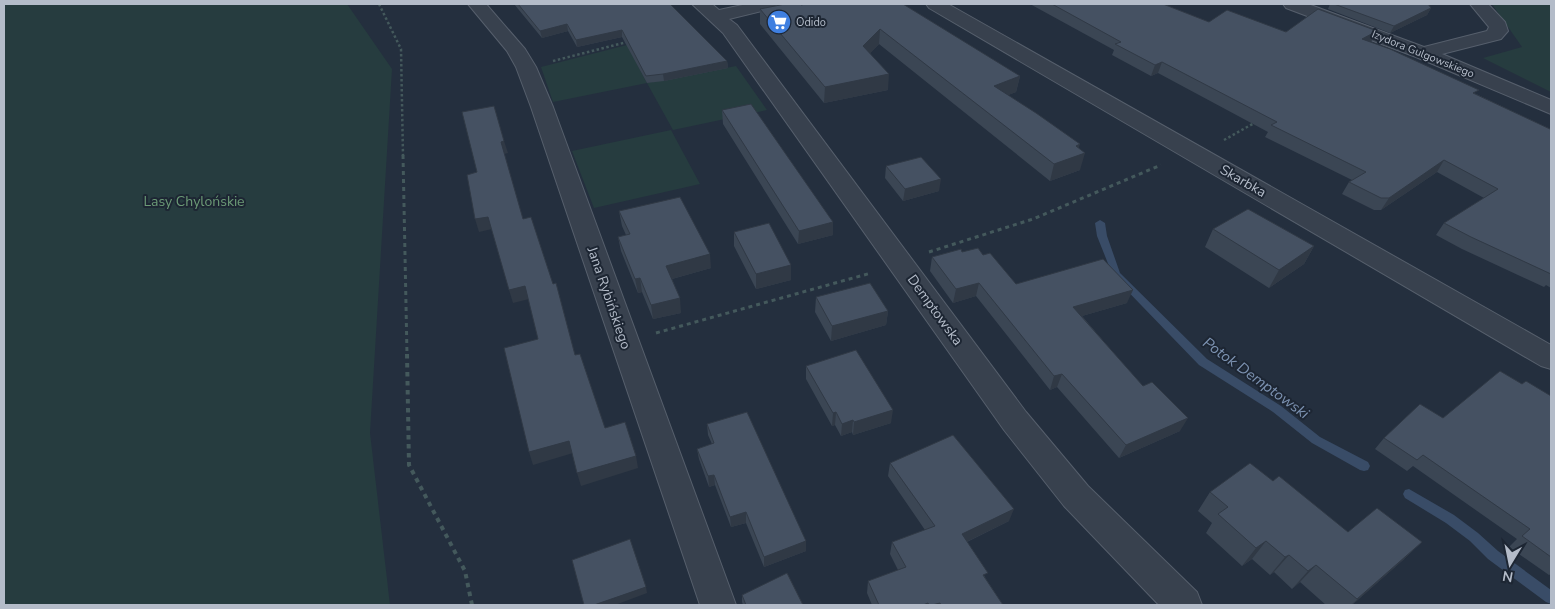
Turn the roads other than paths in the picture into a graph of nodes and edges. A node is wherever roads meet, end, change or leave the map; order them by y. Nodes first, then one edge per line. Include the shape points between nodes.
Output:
1 (477, 4) edge
2 (768, 4) edge
3 (935, 4) edge
4 (1292, 4) edge
5 (1479, 4) edge
6 (708, 10) edge
7 (1422, 53) junction
8 (1551, 108) edge
9 (1551, 358) edge
10 (718, 605) edge
11 (1184, 605) edge

1 - 10 street, Jana Rybińskiego via 526,67
2 - 6 street
3 - 9 street, Skarbka
4 - 7 street, Izydora Gulgowskiego
5 - 7 street via 1499,31
6 - 11 street, Demptowska via 730,29 1015,421 1076,496
7 - 8 street, Izydora Gulgowskiego

